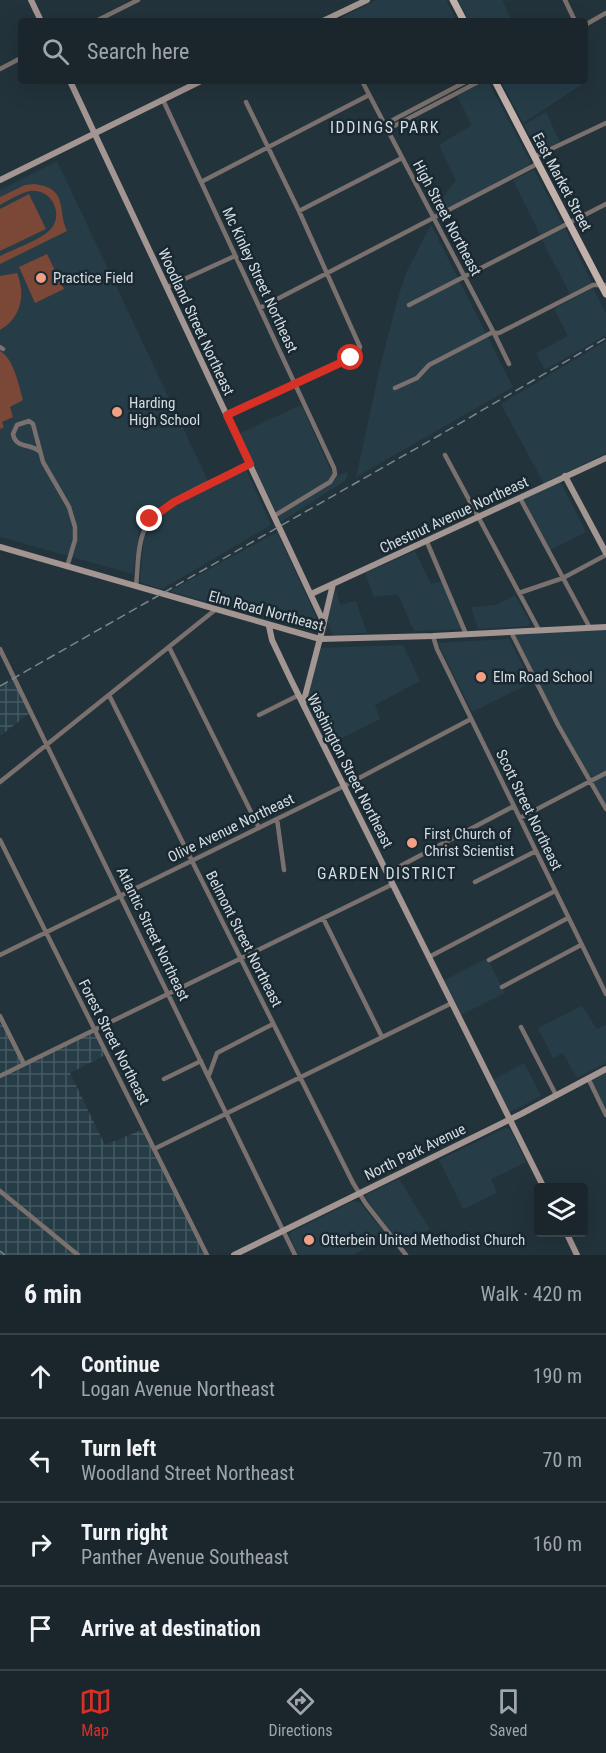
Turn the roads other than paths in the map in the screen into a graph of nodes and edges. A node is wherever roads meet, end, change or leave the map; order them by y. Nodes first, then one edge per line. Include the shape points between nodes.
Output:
1 (31, 0) edge
2 (138, 0) edge
3 (367, 0) edge
4 (453, 0) edge
5 (565, 0) edge
6 (606, 13) edge
7 (40, 18) edge
8 (102, 18) edge
9 (332, 18) edge
10 (462, 18) edge
11 (574, 18) edge
12 (588, 23) edge
13 (18, 60) edge
14 (0, 69) edge
15 (71, 84) edge
16 (195, 84) edge
17 (364, 84) edge
18 (461, 84) edge
19 (474, 84) edge
20 (497, 84) edge
21 (369, 95) junction
22 (163, 99) junction
23 (246, 102) dead end
24 (606, 123) edge
25 (386, 127) junction
26 (94, 134) junction
27 (269, 147) junction
28 (402, 158) junction
29 (536, 160) junction
30 (0, 180) edge
31 (201, 182) junction
32 (606, 204) edge
33 (299, 211) junction
34 (433, 218) junction
35 (569, 223) junction
36 (235, 256) junction
37 (327, 273) junction
38 (464, 277) junction
39 (604, 285) edge
40 (166, 287) junction
41 (606, 294) edge
42 (409, 305) dead end
43 (260, 308) junction
44 (494, 333) junction
45 (509, 364) dead end
46 (295, 383) junction
47 (396, 388) dead end
48 (227, 415) junction
49 (39, 451) junction
50 (446, 455) dead end
51 (606, 458) edge
52 (250, 464) junction
53 (565, 476) junction
54 (520, 498) junction
55 (274, 516) junction
56 (478, 518) junction
57 (427, 542) junction
58 (0, 547) edge
59 (606, 554) edge
60 (67, 567) junction
61 (563, 578) junction
62 (333, 584) junction
63 (136, 586) junction
64 (519, 593) junction
65 (311, 594) junction
66 (215, 610) junction
67 (324, 623) junction
68 (269, 626) junction
69 (606, 627) edge
70 (590, 628) junction
71 (539, 630) junction
72 (512, 632) junction
73 (466, 634) junction
74 (433, 636) junction
75 (320, 639) junction
76 (169, 647) junction
77 (0, 649) edge
78 (109, 695) junction
79 (298, 696) junction
80 (303, 704) junction
81 (259, 715) dead end
82 (471, 719) junction
83 (46, 744) junction
84 (606, 773) edge
85 (590, 781) junction
86 (0, 782) edge
87 (344, 786) junction
88 (514, 806) junction
89 (606, 809) edge
90 (520, 818) junction
91 (277, 819) junction
92 (259, 828) junction
93 (0, 840) edge
94 (536, 852) junction
95 (192, 861) junction
96 (284, 870) dead end
97 (387, 873) junction
98 (475, 882) dead end
99 (393, 884) junction
100 (555, 891) junction
101 (120, 896) junction
102 (323, 918) junction
103 (568, 918) junction
104 (46, 932) junction
105 (581, 945) junction
106 (0, 955) edge
107 (429, 957) junction
108 (240, 958) junction
109 (489, 960) dead end
110 (502, 987) dead end
111 (168, 994) junction
112 (606, 994) edge
113 (452, 1003) junction
114 (0, 1016) edge
115 (273, 1024) junction
116 (521, 1027) dead end
117 (95, 1030) junction
118 (382, 1037) junction
119 (201, 1061) junction
120 (24, 1064) junction
121 (606, 1069) edge
122 (0, 1076) edge
123 (208, 1076) junction
124 (300, 1077) junction
125 (588, 1078) junction
126 (164, 1079) dead end
127 (556, 1095) junction
128 (226, 1113) junction
129 (606, 1114) edge
130 (510, 1119) junction
131 (154, 1149) junction
132 (542, 1183) edge
133 (0, 1191) edge
134 (359, 1193) junction
135 (284, 1230) junction
136 (568, 1237) edge
137 (78, 1255) edge
138 (207, 1255) edge
139 (234, 1255) edge
140 (295, 1255) edge
141 (406, 1255) edge
142 (577, 1255) edge

1 - 7 street
2 - 8 street
3 - 9 street
4 - 10 main road
5 - 11 street
6 - 12 street
13 - 14 street
15 - 26 street, Woodland Street Northeast
16 - 22 street
17 - 21 street, High Street Northeast
18 - 25 street
19 - 25 street
20 - 29 main road, East Market Street
21 - 25 street, High Street Northeast
21 - 27 street
22 - 26 street
22 - 31 street, Mc Kinley Street Northeast
23 - 27 street
24 - 29 street
25 - 28 street, High Street Northeast
26 - 30 street
26 - 40 street, Woodland Street Northeast
27 - 31 street
27 - 33 street
28 - 33 street
28 - 34 street, High Street Northeast
29 - 34 street
29 - 35 main road, East Market Street
31 - 36 street, Mc Kinley Street Northeast
32 - 35 street
33 - 37 street
34 - 37 street
34 - 38 street, High Street Northeast
35 - 38 street
35 - 39 main road, East Market Street
36 - 40 street
36 - 43 street, Mc Kinley Street Northeast
37 - 43 street
37 - 46 street via 359,341 359,350 351,358
38 - 42 street
38 - 44 street, High Street Northeast
39 - 41 main road, East Market Street
39 - 44 street via 593,285
40 - 48 street, Woodland Street Northeast
43 - 46 street, Mc Kinley Street Northeast
44 - 45 street, High Street Northeast
44 - 47 street via 429,365 417,378
46 - 48 street
46 - 55 street, Mc Kinley Street Northeast via 335,471 330,482
48 - 52 street, Woodland Street Northeast
49 - 49 street via 33,424 29,421 17,425 16,442
49 - 60 street via 69,507 75,527
50 - 56 street
51 - 53 street, Chestnut Avenue Northeast
52 - 55 street, Woodland Street Northeast
52 - 63 street via 174,502 150,519 142,536
53 - 54 street, Chestnut Avenue Northeast
53 - 59 street
54 - 56 street, Chestnut Avenue Northeast
54 - 61 street
55 - 65 street, Woodland Street Northeast
56 - 57 street, Chestnut Avenue Northeast
56 - 64 street
57 - 62 street, Chestnut Avenue Northeast
57 - 73 street
58 - 60 street, Elm Road Northeast
59 - 61 street
60 - 63 street, Elm Road Northeast
61 - 64 street
61 - 70 street
62 - 65 street, Chestnut Avenue Northeast
62 - 67 street
63 - 66 street, Elm Road Northeast
64 - 71 street
65 - 67 street, Woodland Street Northeast
66 - 68 street, Elm Road Northeast
66 - 76 street
67 - 75 street
68 - 75 street, Elm Road Northeast
68 - 79 street, Washington Street Northeast
69 - 70 street, Elm Road Northeast
70 - 71 street, Elm Road Northeast
71 - 72 street, Elm Road Northeast
72 - 73 street, Elm Road Northeast
72 - 85 street
73 - 74 street, Elm Road Northeast
74 - 75 street, Elm Road Northeast
74 - 82 street, Scott Street Northeast
75 - 80 street
76 - 78 street
76 - 92 street
77 - 83 street, Atlantic Street Northeast
78 - 83 street
78 - 95 street, Belmont Street Northeast
79 - 80 street, Washington Street Northeast
79 - 81 street
80 - 87 street, Washington Street Northeast
82 - 87 street, Olive Avenue Northeast
82 - 88 street, Scott Street Northeast
83 - 86 street
83 - 101 street, Atlantic Street Northeast
84 - 85 street
85 - 89 street
85 - 90 street
87 - 91 street, Olive Avenue Northeast
87 - 97 street, Washington Street Northeast
88 - 90 street, Scott Street Northeast
88 - 97 street
90 - 94 street, Scott Street Northeast
91 - 92 street, Olive Avenue Northeast
91 - 96 street
92 - 95 street, Olive Avenue Northeast
93 - 104 street, Forest Street Northeast
94 - 98 street
94 - 100 street, Scott Street Northeast
95 - 101 street, Olive Avenue Northeast
95 - 108 street, Belmont Street Northeast
97 - 99 street, Washington Street Northeast
99 - 102 street
99 - 107 street, Washington Street Northeast
100 - 103 street, Scott Street Northeast
100 - 107 street
101 - 104 street, Olive Avenue Northeast
101 - 111 street, Atlantic Street Northeast
102 - 108 street
102 - 118 street
103 - 105 street, Scott Street Northeast
103 - 109 street
104 - 106 street, Olive Avenue Northeast
104 - 117 street, Forest Street Northeast
105 - 110 street
105 - 112 street, Scott Street Northeast
107 - 113 street, Washington Street Northeast
108 - 111 street
108 - 115 street, Belmont Street Northeast
111 - 117 street
111 - 119 street, Atlantic Street Northeast
113 - 118 street
113 - 130 street, Washington Street Northeast
114 - 120 street
115 - 123 street via 217,1053
115 - 124 street, Belmont Street Northeast
116 - 127 street
117 - 120 street
117 - 131 street, Forest Street Northeast
118 - 124 street
119 - 123 street, Atlantic Street Northeast
119 - 126 street
120 - 122 street
121 - 125 street, North Park Avenue
123 - 128 street, Atlantic Street Northeast
124 - 128 street
124 - 134 street, Belmont Street Northeast
125 - 127 street, North Park Avenue
125 - 129 street
127 - 130 street, North Park Avenue
128 - 131 street
128 - 135 street, Atlantic Street Northeast
130 - 132 street, Washington Street Northeast
130 - 134 street, North Park Avenue
131 - 138 street, Forest Street Northeast
133 - 137 street
134 - 135 street, North Park Avenue
134 - 141 street, Belmont Street Northeast
135 - 139 street, North Park Avenue
135 - 140 street, Atlantic Street Northeast
136 - 142 street

